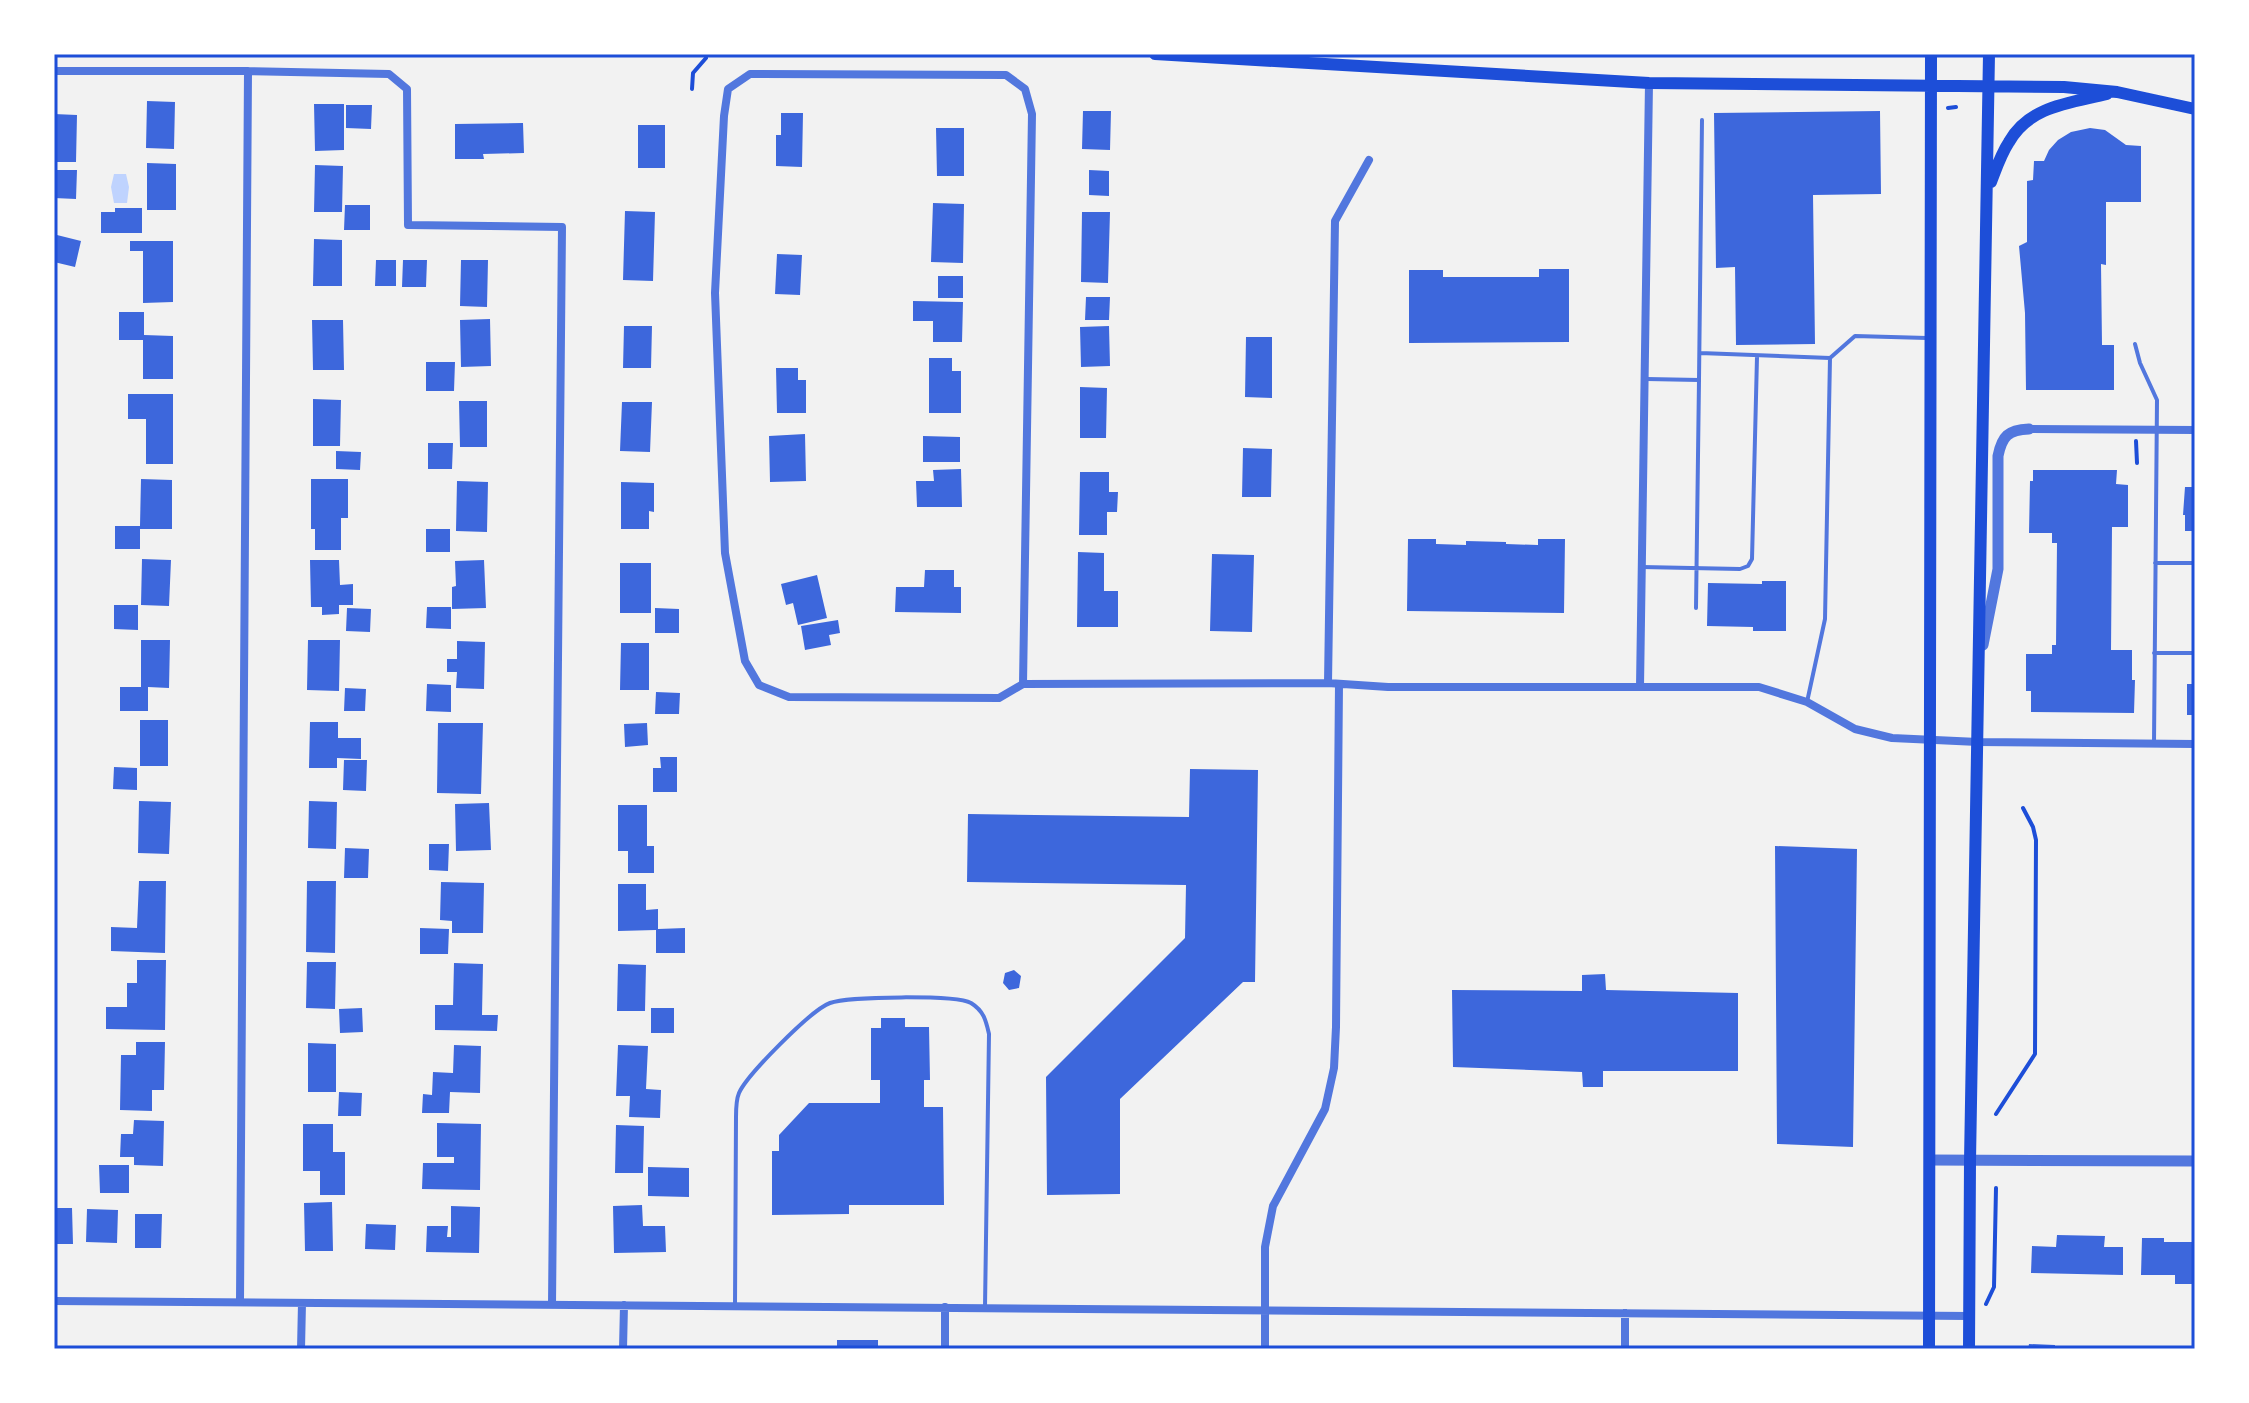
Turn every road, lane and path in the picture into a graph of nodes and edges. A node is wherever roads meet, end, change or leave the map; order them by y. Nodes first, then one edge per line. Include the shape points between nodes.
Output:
1 (1155, 54) edge
2 (1931, 54) edge
3 (1989, 54) edge
4 (706, 58) dead end
5 (54, 71) edge
6 (248, 71) junction
7 (1649, 83) junction
8 (1931, 86) junction
9 (1989, 87) junction
10 (692, 89) dead end
11 (2117, 92) junction
12 (1956, 107) dead end
13 (1948, 108) dead end
14 (2195, 109) edge
15 (1702, 120) dead end
16 (1369, 160) dead end
17 (1988, 189) junction
18 (1931, 338) junction
19 (2135, 344) dead end
20 (1700, 353) junction
21 (1757, 356) junction
22 (1830, 358) junction
23 (1645, 379) junction
24 (1699, 380) junction
25 (2029, 429) joint
26 (2156, 430) junction
27 (2195, 430) edge
28 (2155, 563) junction
29 (2195, 563) edge
30 (1642, 567) junction
31 (1696, 568) junction
32 (1696, 608) dead end
33 (2154, 653) junction
34 (2195, 653) edge
35 (1979, 665) junction
36 (1328, 683) junction
37 (1023, 684) junction
38 (1339, 684) junction
39 (1640, 687) junction
40 (1807, 702) junction
41 (1930, 739) junction
42 (1978, 742) junction
43 (2154, 743) junction
44 (2195, 744) edge
45 (2023, 808) dead end
46 (1996, 1114) dead end
47 (1930, 1160) junction
48 (1970, 1161) junction
49 (2195, 1161) edge
50 (1996, 1188) dead end
51 (54, 1301) edge
52 (240, 1302) junction
53 (302, 1303) junction
54 (1986, 1304) dead end
55 (552, 1305) junction
56 (624, 1305) junction
57 (735, 1305) junction
58 (945, 1307) junction
59 (985, 1307) junction
60 (1265, 1310) junction
61 (1625, 1313) junction
62 (1929, 1315) junction
63 (1969, 1316) junction
64 (301, 1349) edge
65 (623, 1349) edge
66 (945, 1349) edge
67 (1265, 1349) edge
68 (1625, 1349) edge
69 (1929, 1349) edge
70 (1969, 1349) edge

1 - 7 main road
2 - 8 main road
3 - 9 main road
4 - 10 path via 693,73
5 - 6 street
6 - 52 street
6 - 55 street via 389,74 407,89 408,225 562,227
7 - 8 main road
7 - 23 street
8 - 9 main road
8 - 18 main road
9 - 11 main road
9 - 17 main road
11 - 14 main road
11 - 17 main road via 2051,107 2025,121 2009,141
12 - 13 path
15 - 20 lane
16 - 36 street via 1335,221
17 - 35 main road
18 - 22 lane via 1855,336
18 - 41 main road
19 - 26 lane via 2157,400
20 - 21 lane
20 - 24 lane
21 - 22 lane
21 - 31 lane via 1752,559 1740,569
22 - 40 lane via 1825,619
23 - 24 lane
23 - 30 street
24 - 31 lane
25 - 26 street
25 - 35 street via 2007,434 1998,456 1998,569
26 - 27 street
26 - 28 lane
28 - 29 lane
28 - 33 lane
30 - 31 lane
30 - 39 street
31 - 32 lane
33 - 34 lane
33 - 43 lane
35 - 42 main road
36 - 37 street
36 - 38 street
37 - 37 street via 1032,114 1025,89 1006,75 750,74 728,89 724,116 716,308 725,553 745,661 759,685 789,697 999,698
38 - 39 street
38 - 60 street via 1334,1068 1325,1109 1273,1206 1265,1247
39 - 40 street via 1759,687
40 - 41 street via 1855,729 1892,738
41 - 42 street
41 - 47 main road
42 - 43 street
42 - 48 main road
43 - 44 street
45 - 46 path via 2033,827 2037,856 2035,1054
47 - 48 street
47 - 62 main road
48 - 49 street
48 - 63 main road
50 - 54 path via 1994,1287
51 - 52 street
52 - 53 street
53 - 55 street
53 - 64 street
55 - 56 street
56 - 57 street
56 - 65 street
57 - 58 street
57 - 59 lane via 737,1096 747,1079 829,1003 952,999 970,1002 985,1015 989,1034
58 - 59 street
58 - 66 street
59 - 60 street
60 - 61 street
60 - 67 street
61 - 62 street
61 - 68 street
62 - 63 street
62 - 69 main road
63 - 70 main road

